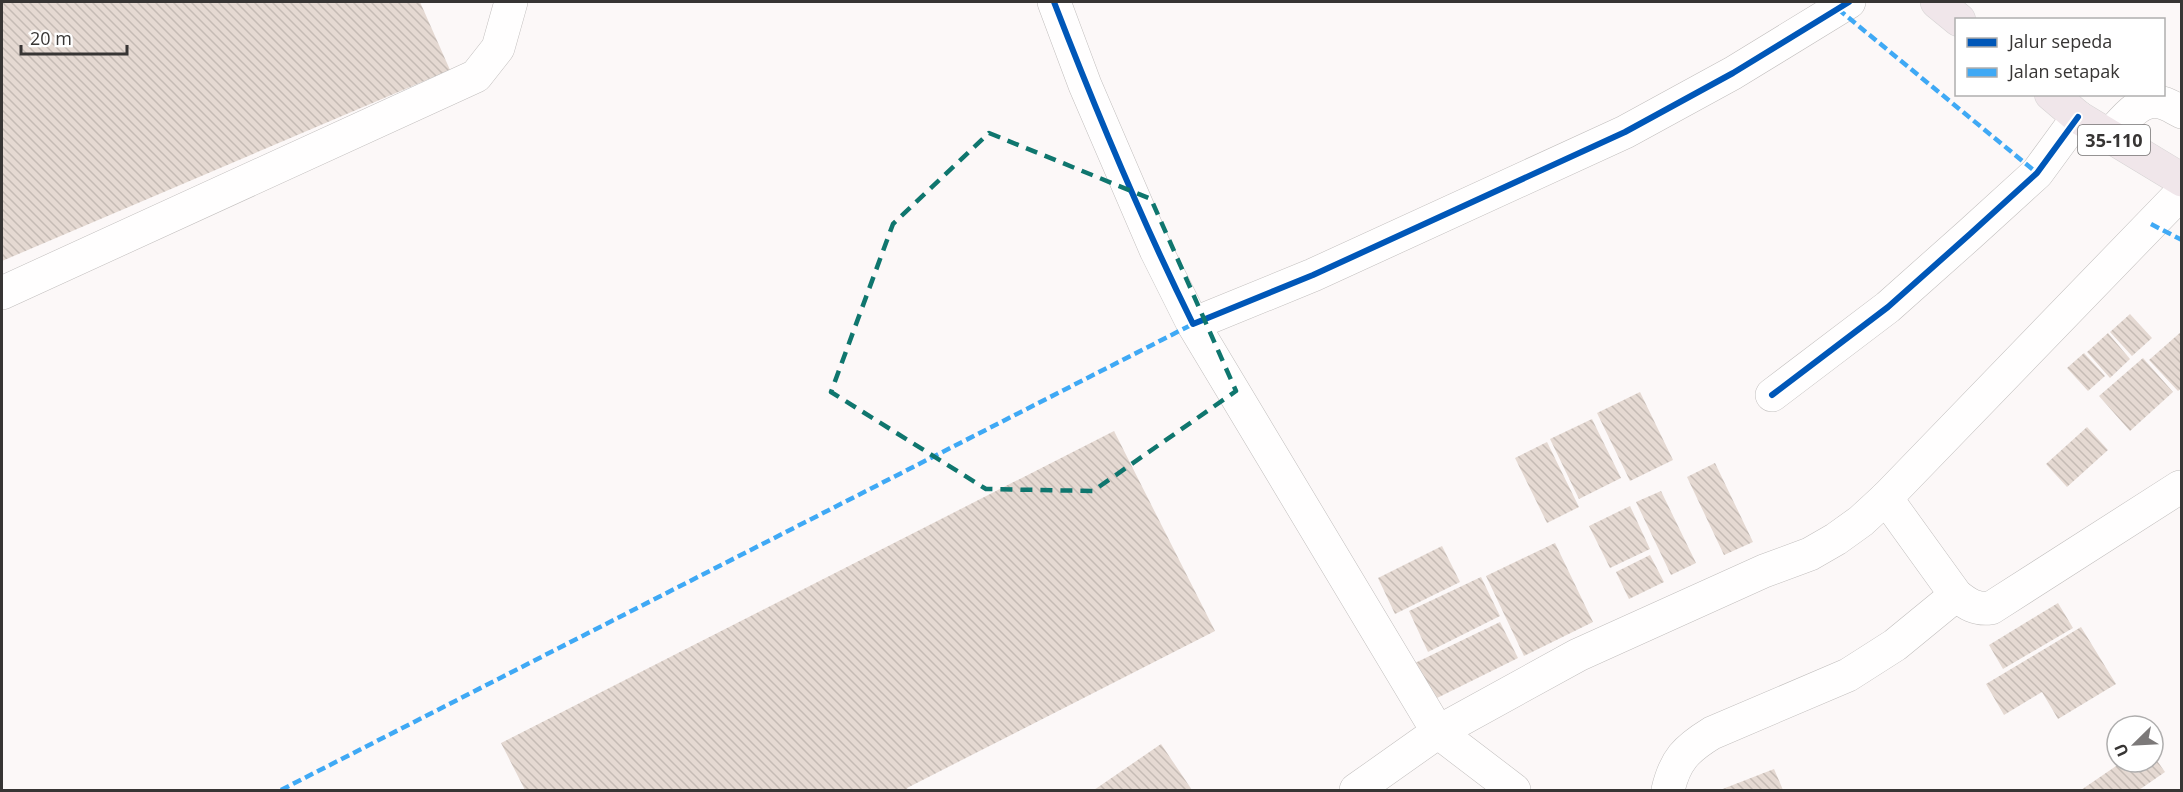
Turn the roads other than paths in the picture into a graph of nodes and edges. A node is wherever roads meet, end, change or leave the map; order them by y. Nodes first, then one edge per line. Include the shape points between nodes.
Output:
1 (511, 2) edge
2 (1053, 2) edge
3 (1937, 2) edge
4 (1839, 4) edge
5 (1957, 18) edge
6 (2053, 96) edge
7 (2181, 112) edge
8 (2078, 117) junction
9 (2109, 136) junction
10 (2181, 180) edge
11 (2181, 192) edge
12 (2, 293) edge
13 (1193, 324) junction
14 (1772, 395) dead end
15 (2180, 487) edge
16 (1886, 498) junction
17 (1956, 595) junction
18 (1438, 732) junction
19 (1356, 790) edge
20 (1514, 790) edge
21 (1668, 790) edge

1 - 12 street via 498,48 476,76
2 - 13 street via 1156,250
3 - 5 main road
4 - 13 street via 1733,73 1625,132 1313,275
6 - 8 main road, 35-110
7 - 9 street via 2160,102 2144,105
8 - 9 main road, 35-110
8 - 14 street via 2037,173 1970,234 1888,307
9 - 10 main road, 35-110
11 - 16 street
13 - 18 street
15 - 17 street via 1991,608 1969,605
16 - 17 street
16 - 18 street via 1861,521 1810,554 1578,655
17 - 21 street via 1895,645 1848,675 1694,744 1673,771
18 - 19 street
18 - 20 street

